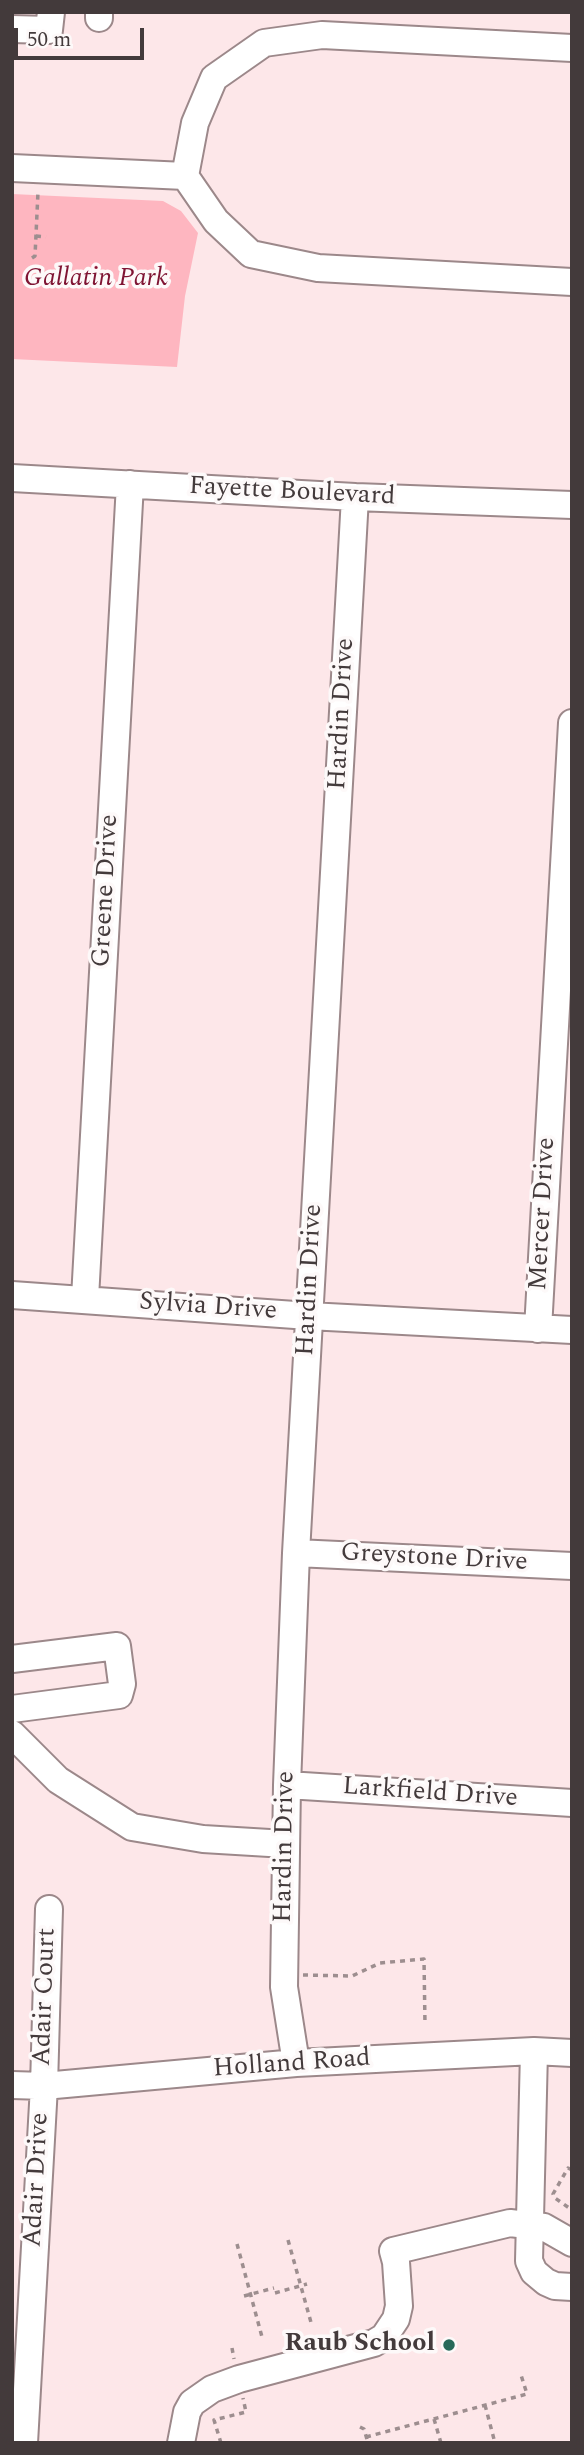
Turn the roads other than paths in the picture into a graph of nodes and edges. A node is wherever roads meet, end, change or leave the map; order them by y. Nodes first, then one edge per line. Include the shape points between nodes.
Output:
1 (51, 12) edge
2 (12, 29) edge
3 (572, 48) edge
4 (12, 169) edge
5 (185, 176) junction
6 (572, 282) edge
7 (12, 478) edge
8 (130, 484) junction
9 (355, 497) junction
10 (572, 505) edge
11 (572, 723) edge
12 (12, 1295) edge
13 (85, 1298) junction
14 (309, 1316) junction
15 (538, 1329) junction
16 (572, 1330) edge
17 (296, 1553) junction
18 (572, 1566) edge
19 (12, 1659) edge
20 (12, 1709) edge
21 (12, 1734) edge
22 (287, 1785) junction
23 (572, 1803) edge
24 (286, 1844) junction
25 (49, 1909) dead end
26 (534, 2051) junction
27 (572, 2053) edge
28 (296, 2063) junction
29 (12, 2085) edge
30 (44, 2086) junction
31 (530, 2225) junction
32 (572, 2244) edge
33 (572, 2287) edge
34 (24, 2443) edge
35 (181, 2443) edge

1 - 2 street via 49,30
3 - 5 street via 322,35 264,43 214,78 195,123
4 - 5 street
5 - 6 street via 216,222 251,254 318,268
7 - 8 street, Fayette Boulevard
8 - 9 street, Fayette Boulevard
8 - 13 street, Greene Drive
9 - 10 street, Fayette Boulevard
9 - 14 street, Hardin Drive
11 - 15 street, Mercer Drive
12 - 13 street, Sylvia Drive
13 - 14 street, Sylvia Drive
14 - 15 street, Sylvia Drive
14 - 17 street, Hardin Drive
15 - 16 street, Sylvia Drive
17 - 18 street, Greystone Drive
17 - 22 street, Hardin Drive
19 - 20 street via 117,1646 122,1684 119,1695
21 - 24 street via 58,1780 132,1827 203,1839
22 - 23 street, Larkfield Drive
22 - 24 street, Hardin Drive
24 - 28 street, Hardin Drive via 284,1987
25 - 30 street, Adair Court
26 - 27 street, Holland Road
26 - 28 street, Holland Road
26 - 31 street
28 - 30 street, Holland Road
29 - 30 street, Holland Road
30 - 34 street, Adair Drive
31 - 32 street via 544,2227
31 - 33 street via 528,2255 534,2272 555,2286
31 - 35 street via 510,2222 393,2251 399,2306 384,2337 212,2389 192,2403

